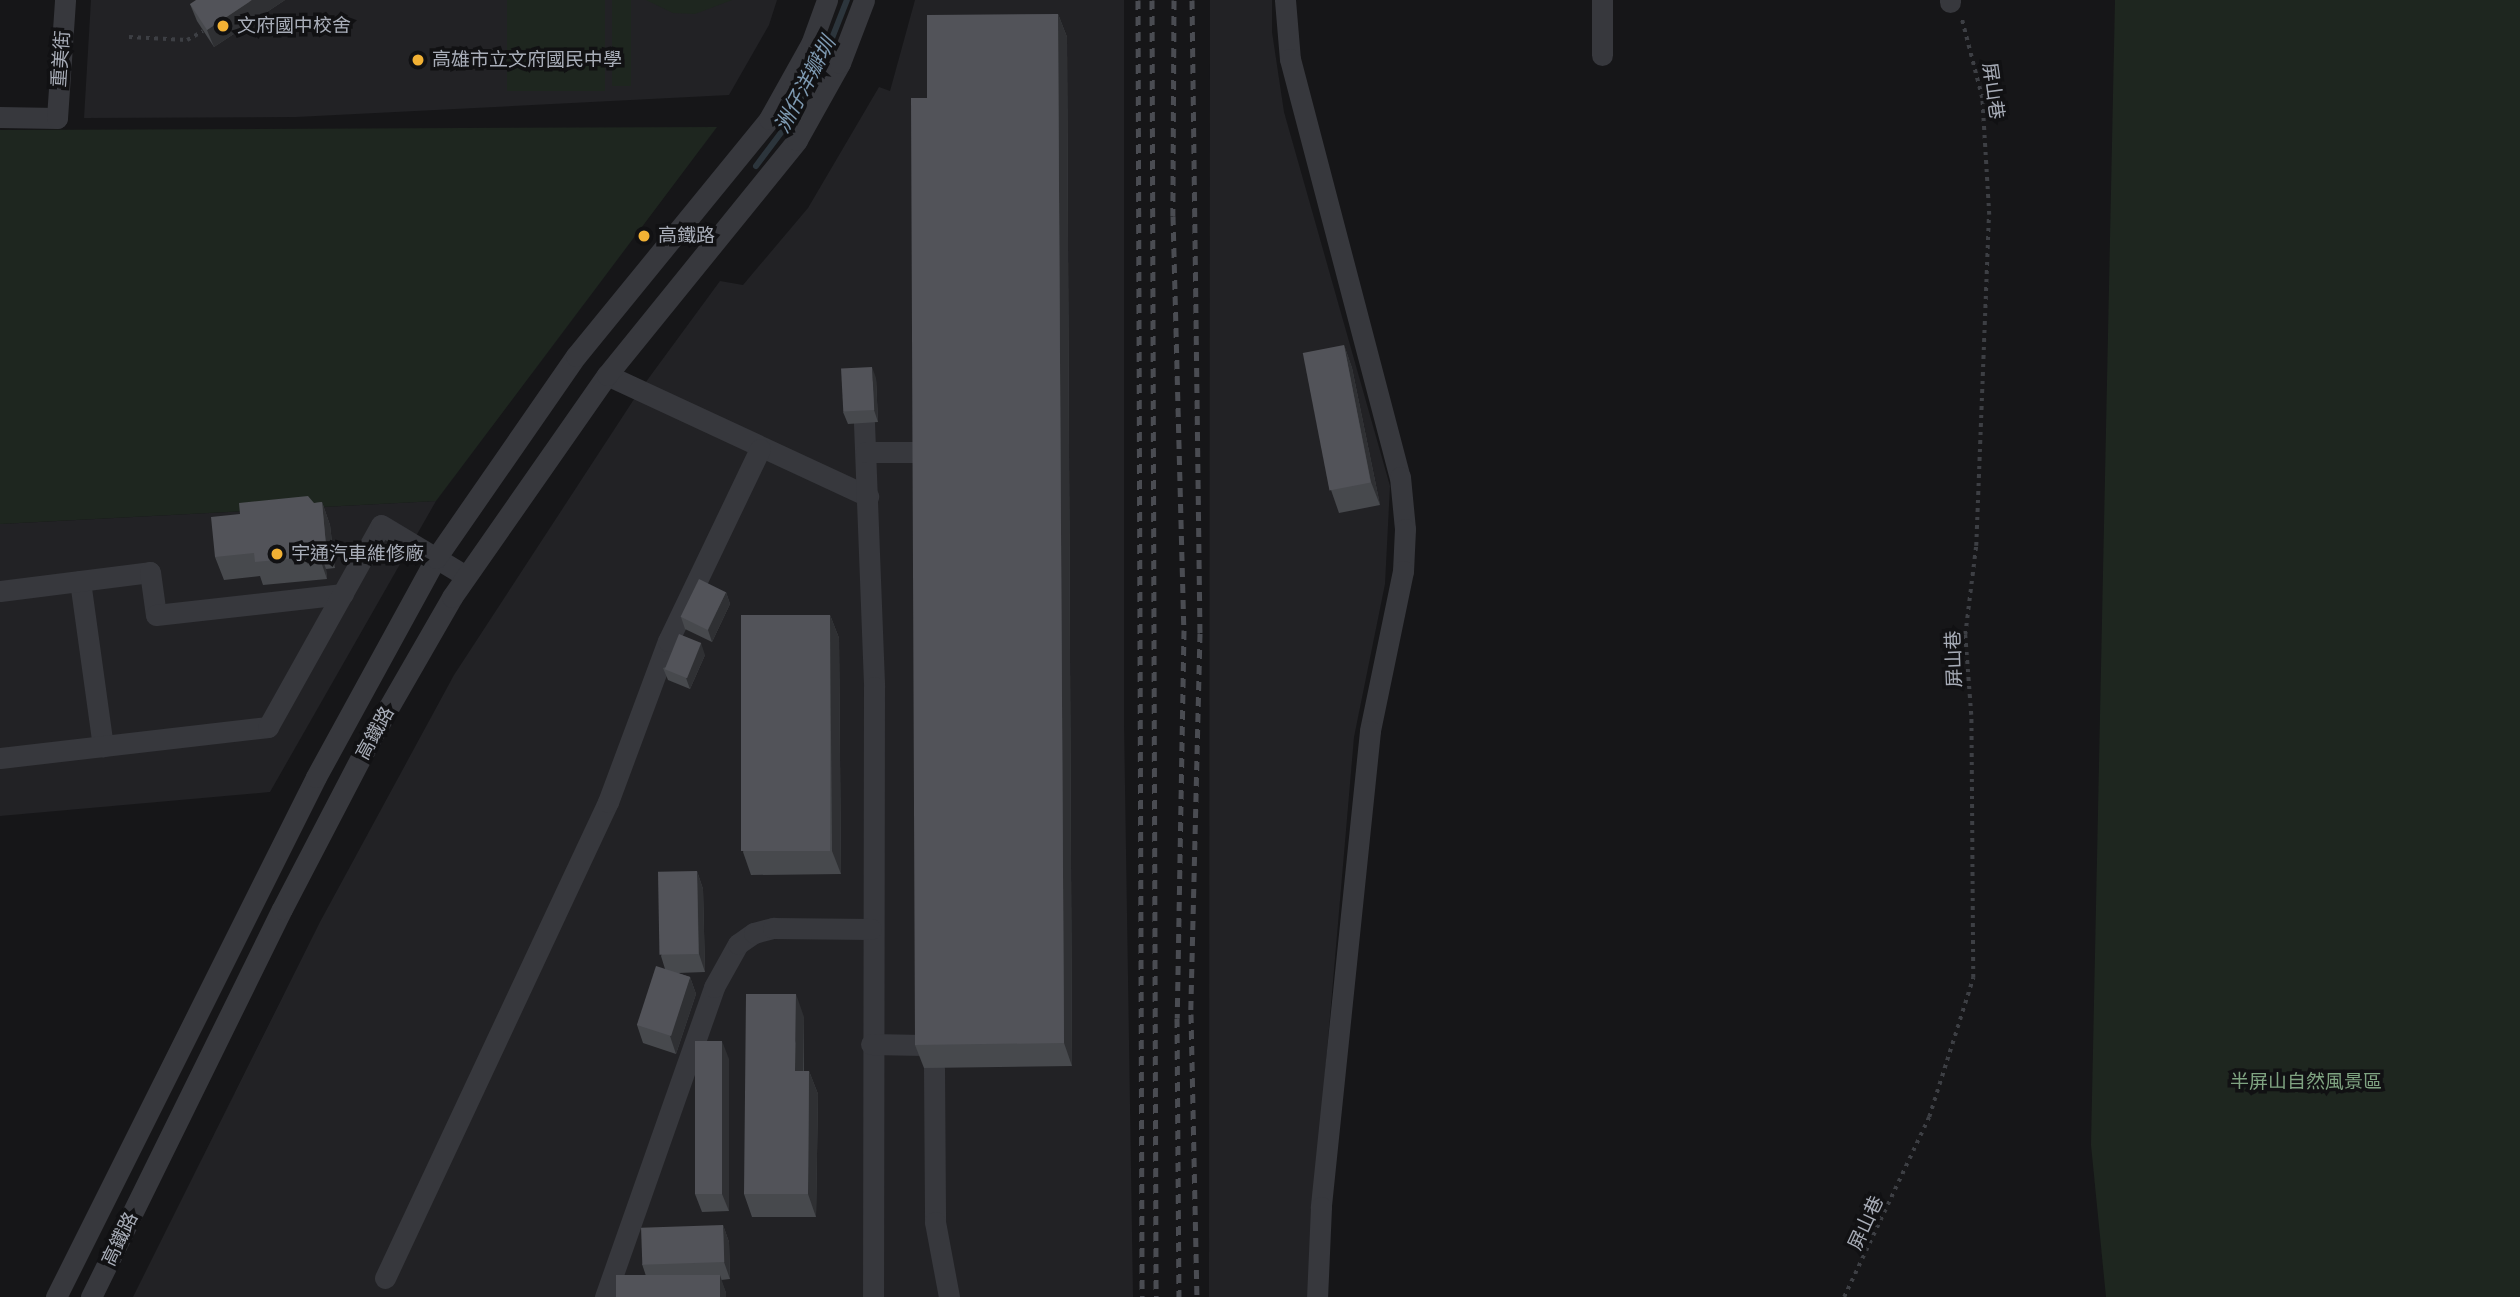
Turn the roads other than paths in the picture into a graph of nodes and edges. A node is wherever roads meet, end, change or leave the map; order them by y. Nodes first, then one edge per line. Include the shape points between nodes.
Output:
1 (65, 0) edge
2 (827, 0) edge
3 (864, 0) edge
4 (1285, 0) edge
5 (1602, 0) edge
6 (1602, 55) dead end
7 (0, 117) edge
8 (607, 375) junction
9 (864, 423) edge
10 (760, 449) junction
11 (866, 452) junction
12 (921, 452) edge
13 (868, 496) junction
14 (436, 558) junction
15 (466, 576) junction
16 (79, 581) junction
17 (0, 591) edge
18 (343, 594) junction
19 (103, 746) junction
20 (0, 758) edge
21 (871, 929) junction
22 (872, 1044) junction
23 (923, 1045) edge
24 (934, 1068) dead end
25 (385, 1278) dead end
26 (56, 1297) edge
27 (90, 1297) edge
28 (605, 1297) edge
29 (873, 1297) edge
30 (949, 1297) edge
31 (1317, 1297) edge

1 - 7 street, 重美街 via 57,118
2 - 14 street, 高鐵路 via 811,44 769,119 576,356
3 - 8 street, 高鐵路 via 840,63 797,140
4 - 31 street via 1290,59 1400,477 1405,529 1403,571 1370,731 1317,1247
5 - 6 street
8 - 10 street
8 - 15 street, 高鐵路
9 - 11 street
10 - 13 street
10 - 25 street via 668,641 608,802
11 - 12 street
11 - 13 street
13 - 21 street via 874,687
14 - 15 street
14 - 18 street via 381,526
14 - 26 street, 高鐵路 via 316,777
15 - 27 street, 高鐵路 via 372,738 289,897
16 - 17 street
16 - 18 street via 150,572 156,615
16 - 19 street
18 - 19 street via 268,727
19 - 20 street
21 - 22 street
21 - 28 street via 773,928 738,944 715,987
22 - 23 street
22 - 29 street
24 - 30 street via 935,1222

